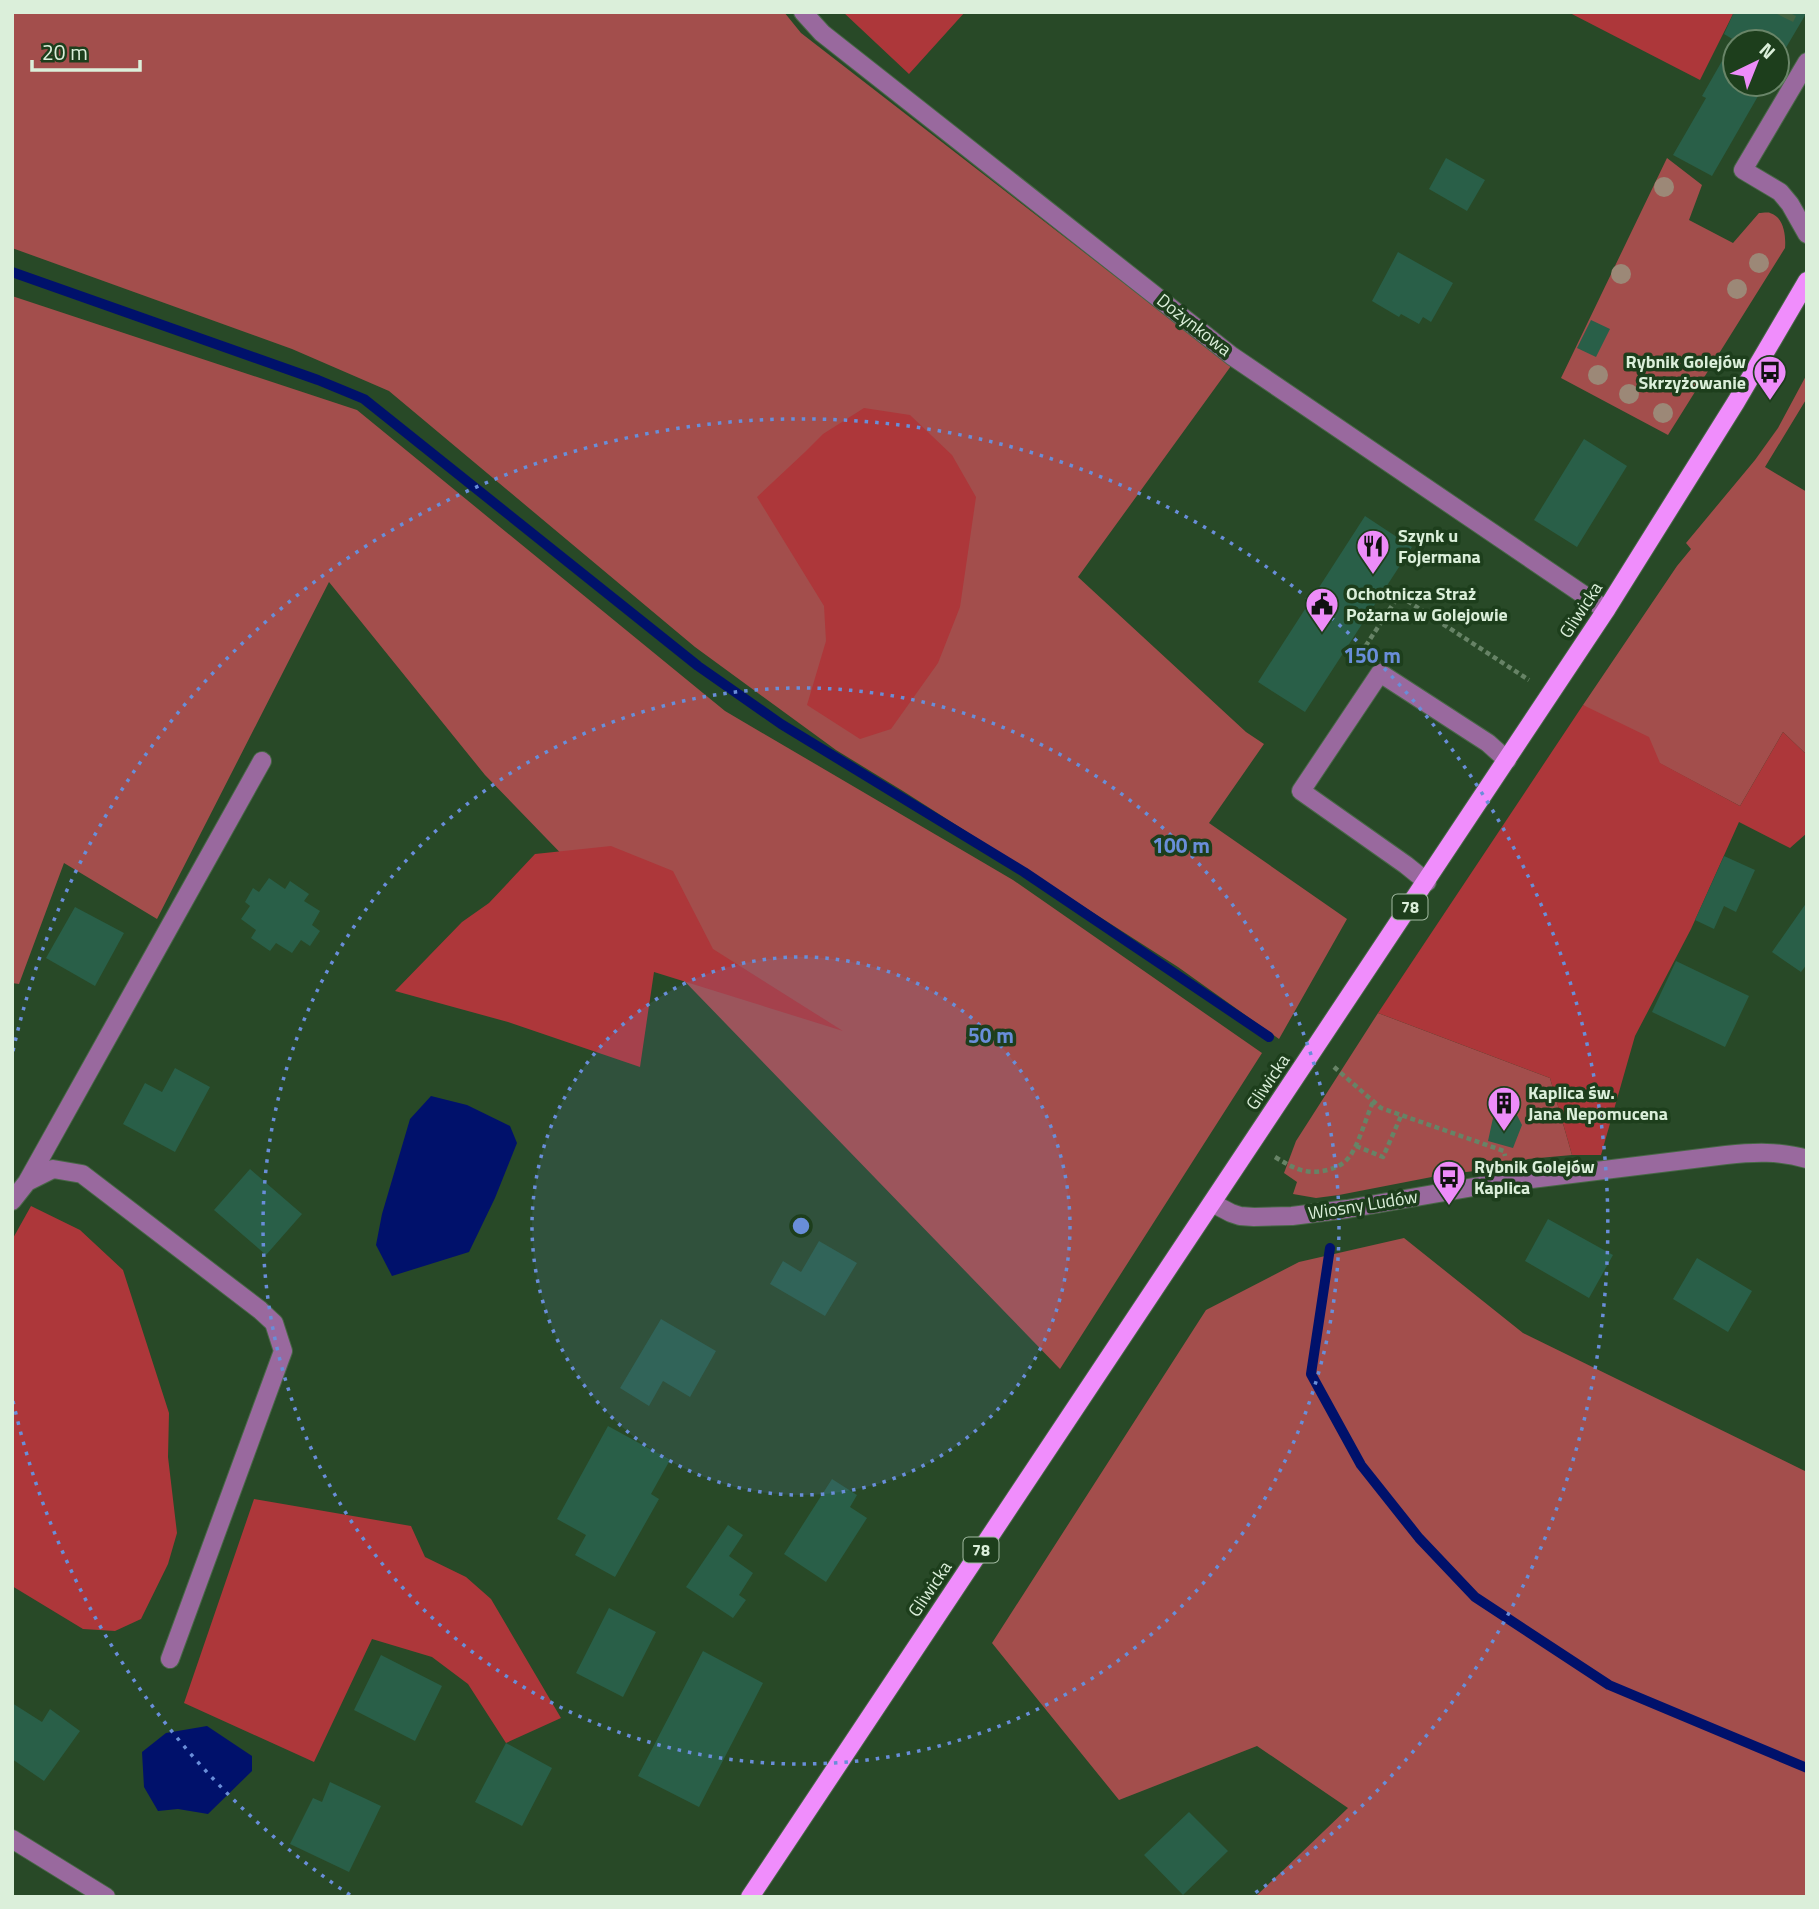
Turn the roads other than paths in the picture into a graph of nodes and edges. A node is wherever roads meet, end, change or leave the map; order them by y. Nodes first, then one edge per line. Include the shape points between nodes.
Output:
1 (803, 12) edge
2 (1807, 62) edge
3 (1807, 234) edge
4 (1807, 281) edge
5 (1606, 610) junction
6 (1507, 760) junction
7 (262, 761) dead end
8 (1427, 882) junction
9 (1807, 1158) edge
10 (27, 1182) junction
11 (12, 1201) edge
12 (1212, 1203) junction
13 (170, 1659) dead end
14 (12, 1839) edge
15 (755, 1895) edge
16 (106, 1897) edge

1 - 5 street, Dożynkowa via 822,33 1232,356
2 - 3 street via 1743,170 1780,192
4 - 5 main road, Gliwicka / 78
5 - 6 main road, Gliwicka / 78
6 - 8 main road, Gliwicka / 78
6 - 8 street via 1380,673 1301,792
7 - 10 street
8 - 12 main road, Gliwicka / 78
9 - 12 street, Wiosny Ludów via 1754,1152 1509,1182 1292,1216 1240,1216
10 - 11 street
10 - 13 street via 53,1169 82,1174 260,1310 274,1323 283,1351
12 - 15 main road, Gliwicka / 78
14 - 16 street

